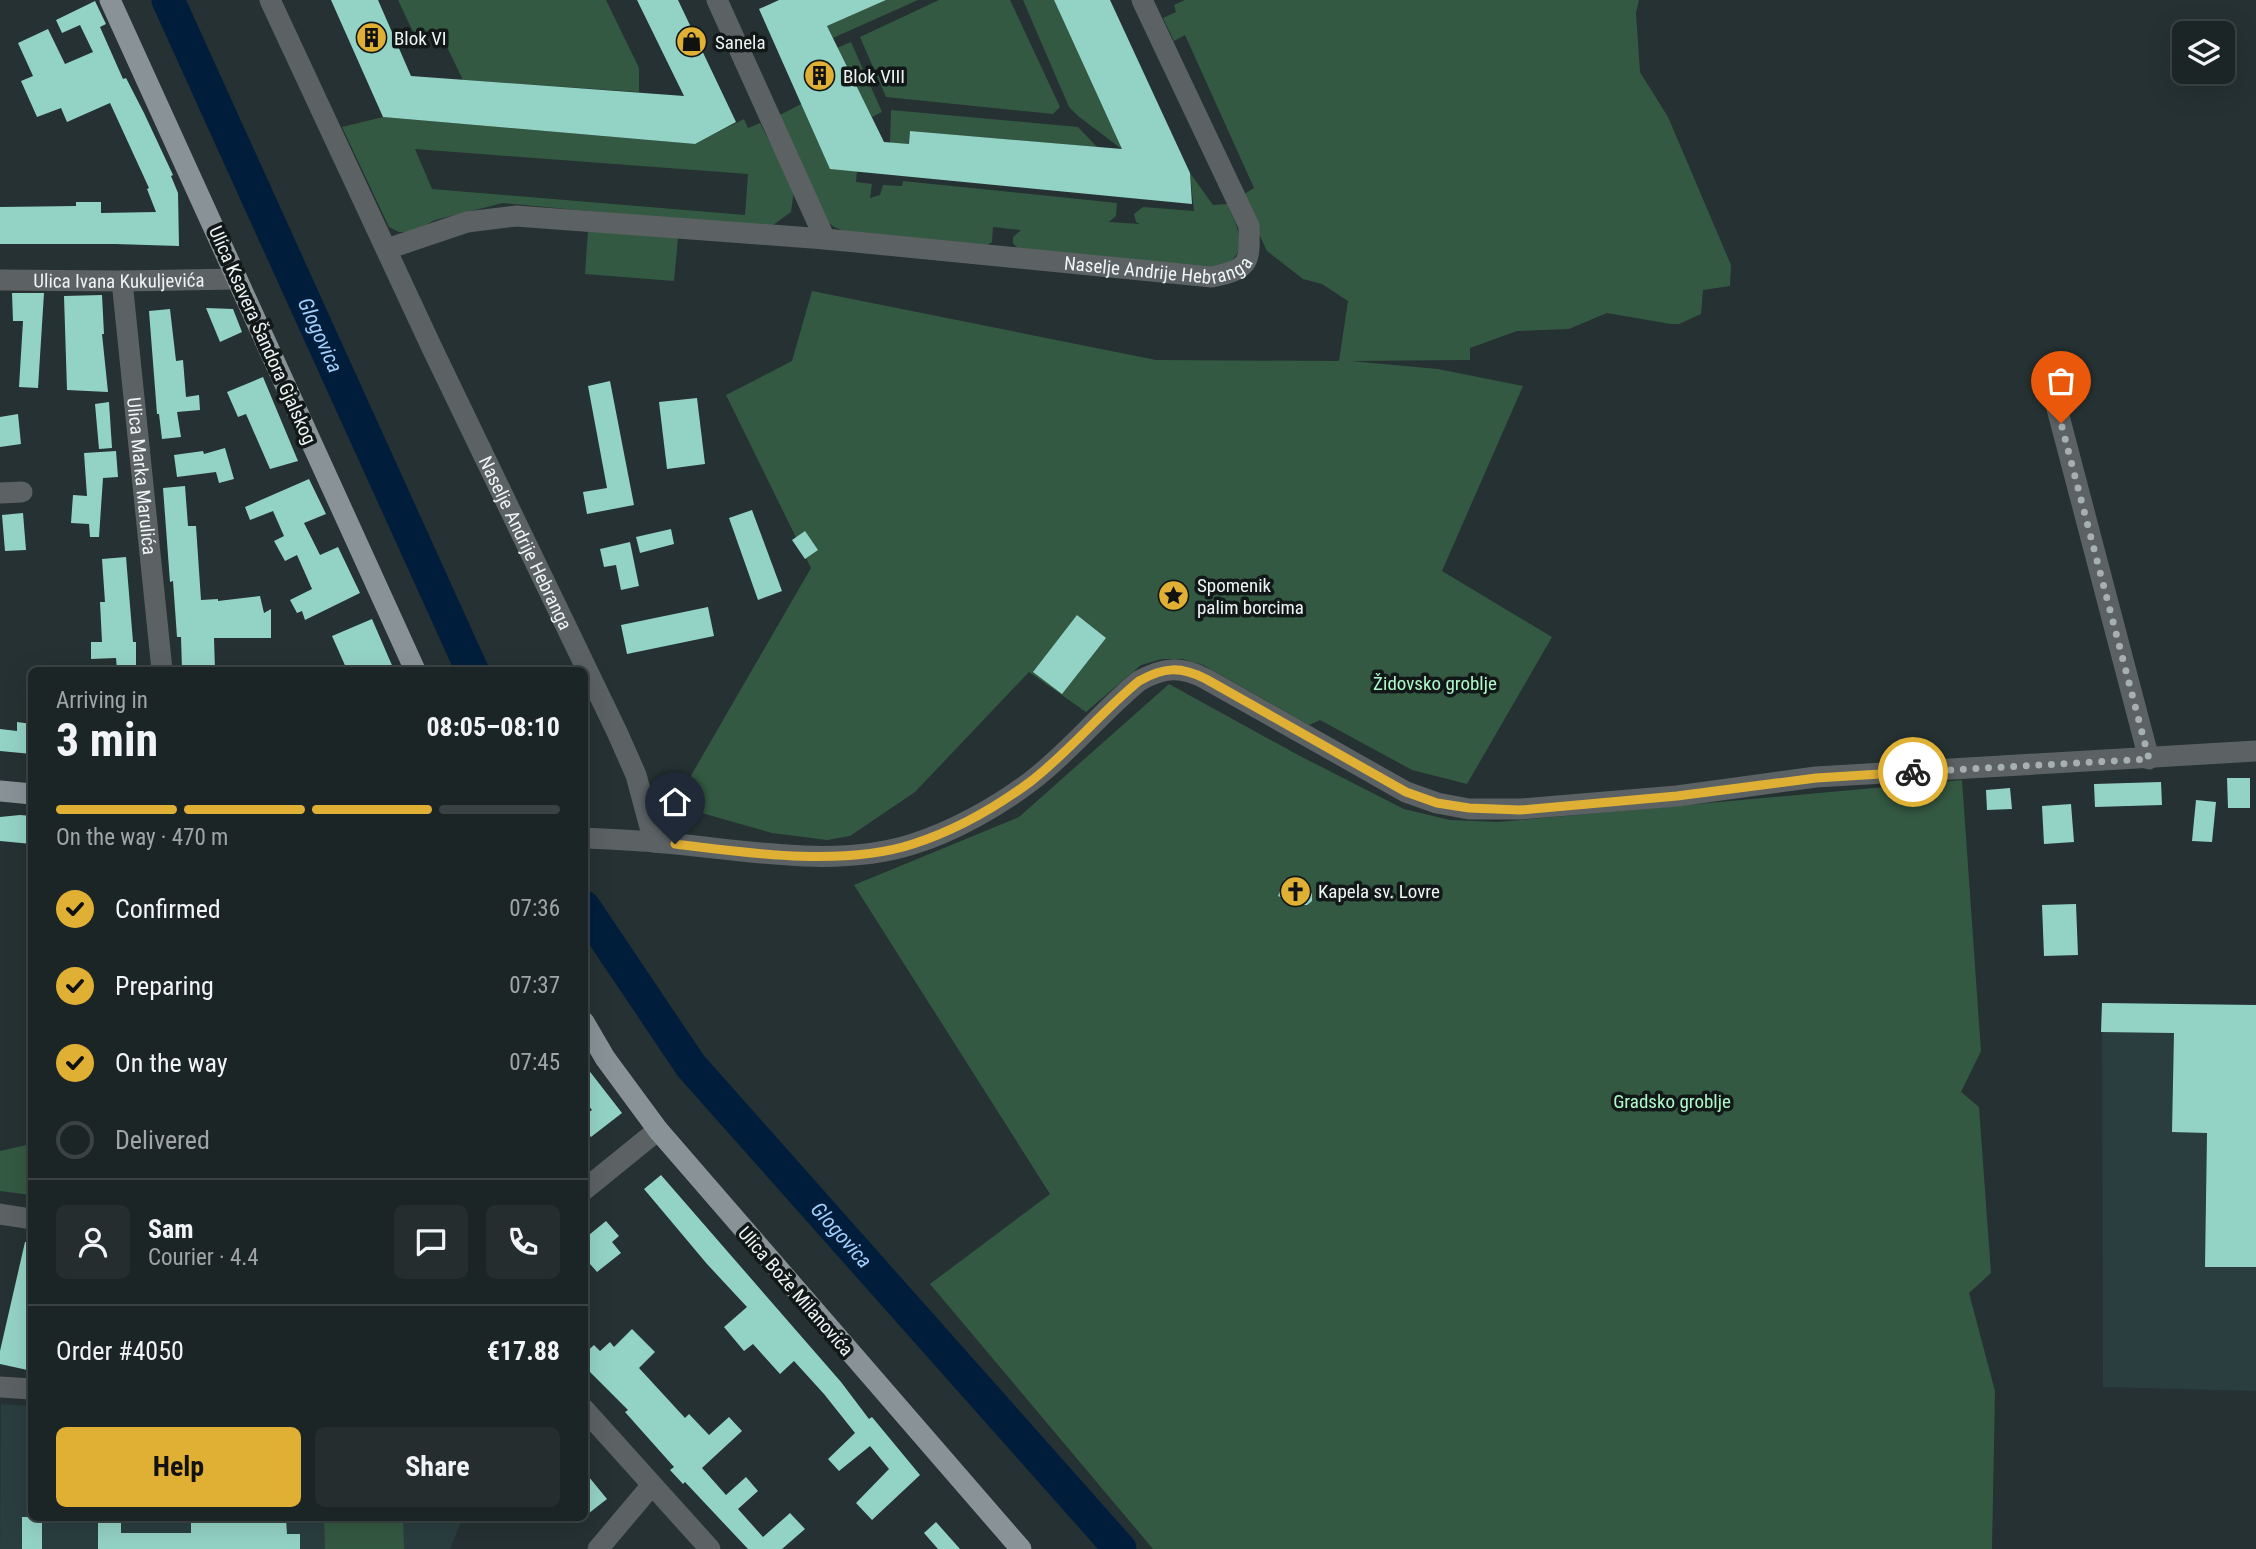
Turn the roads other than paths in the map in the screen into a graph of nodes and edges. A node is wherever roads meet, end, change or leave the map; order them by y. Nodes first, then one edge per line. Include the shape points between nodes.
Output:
1 (110, 0) edge
2 (270, 0) edge
3 (717, 0) edge
4 (1142, 0) edge
5 (825, 239) junction
6 (387, 249) junction
7 (237, 279) junction
8 (0, 280) edge
9 (122, 281) junction
10 (2054, 397) dead end
11 (22, 492) dead end
12 (0, 493) edge
13 (162, 667) edge
14 (414, 667) edge
15 (586, 667) edge
16 (588, 672) edge
17 (2256, 751) edge
18 (2149, 759) junction
19 (0, 791) edge
20 (28, 794) edge
21 (588, 838) edge
22 (654, 842) junction
23 (588, 1029) edge
24 (658, 1130) junction
25 (588, 1187) edge
26 (0, 1214) edge
27 (28, 1218) edge
28 (0, 1387) edge
29 (28, 1390) edge
30 (588, 1413) edge
31 (652, 1485) junction
32 (598, 1549) edge
33 (710, 1549) edge
34 (1021, 1549) edge

1 - 7 main road, Ulica Ksavera Šandora Gjalskog
2 - 6 street, Naselje Andrije Hebranga
3 - 5 street
4 - 5 street, Naselje Andrije Hebranga via 1249,226 1250,251 1236,272 1212,277
5 - 6 street, Naselje Andrije Hebranga via 516,216 467,222
6 - 15 street, Naselje Andrije Hebranga
7 - 9 street, Ulica Ivana Kukuljevića
7 - 14 main road, Ulica Ksavera Šandora Gjalskog
8 - 9 street, Ulica Ivana Kukuljevića
9 - 13 street, Ulica Marka Marulića
10 - 18 street
11 - 12 street
16 - 22 street, Naselje Andrije Hebranga via 636,775
17 - 18 street
18 - 22 street via 1816,778 1520,810 1469,808 1406,792 1206,679 1189,671 1169,670 1139,681 1031,781 989,809 913,844 851,855 800,856
19 - 20 main road
21 - 22 street
23 - 24 main road, Ulica Bože Milanovića
24 - 25 street
24 - 34 main road, Ulica Bože Milanovića
26 - 27 street
28 - 29 street
30 - 31 street
31 - 32 street
31 - 33 street

